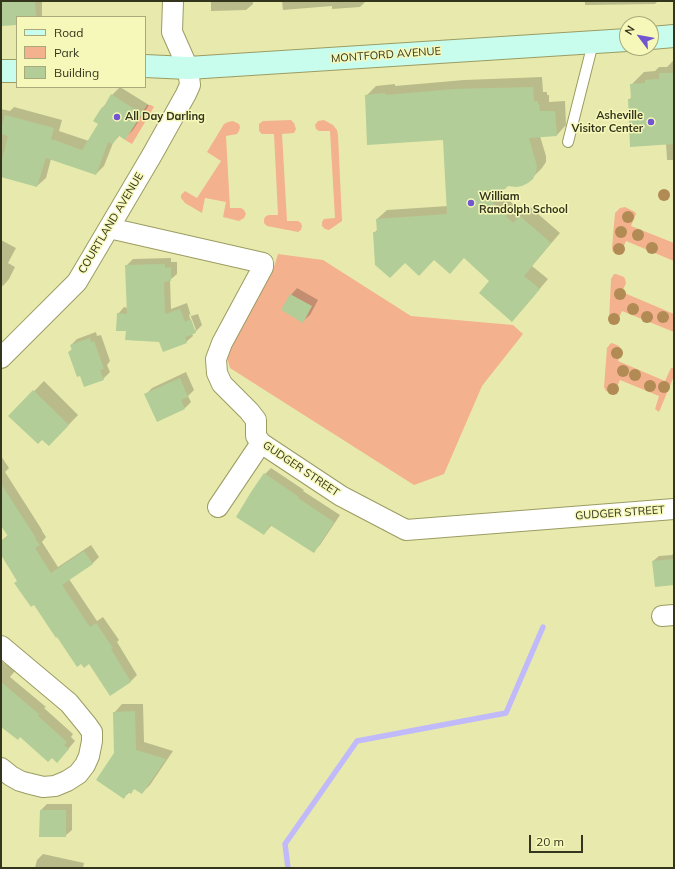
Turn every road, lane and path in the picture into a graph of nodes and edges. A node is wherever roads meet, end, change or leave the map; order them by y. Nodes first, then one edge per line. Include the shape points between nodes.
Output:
1 (172, 1) edge
2 (674, 36) edge
3 (659, 37) edge
4 (619, 40) edge
5 (593, 42) junction
6 (146, 66) edge
7 (188, 68) junction
8 (1, 71) edge
9 (16, 71) edge
10 (568, 142) dead end
11 (109, 228) junction
12 (1, 358) edge
13 (261, 443) junction
14 (218, 507) dead end
15 (674, 509) edge
16 (1, 646) edge
17 (1, 768) edge

1 - 7 street via 172,32
2 - 3 street
4 - 5 street, MONTFORD AVENUE
5 - 7 street, MONTFORD AVENUE
5 - 10 lane
6 - 7 street, MONTFORD AVENUE
7 - 11 street, COURTLAND AVENUE via 190,85 186,94
8 - 9 street
11 - 12 street, COURTLAND AVENUE via 76,282
11 - 13 street, GUDGER STREET via 262,263 263,267 216,359 217,373 222,384 256,420 256,436
13 - 14 street
13 - 15 street, GUDGER STREET via 341,496 406,530
16 - 17 street via 69,703 92,732 89,756 85,765 78,774 55,786 43,787 27,783

